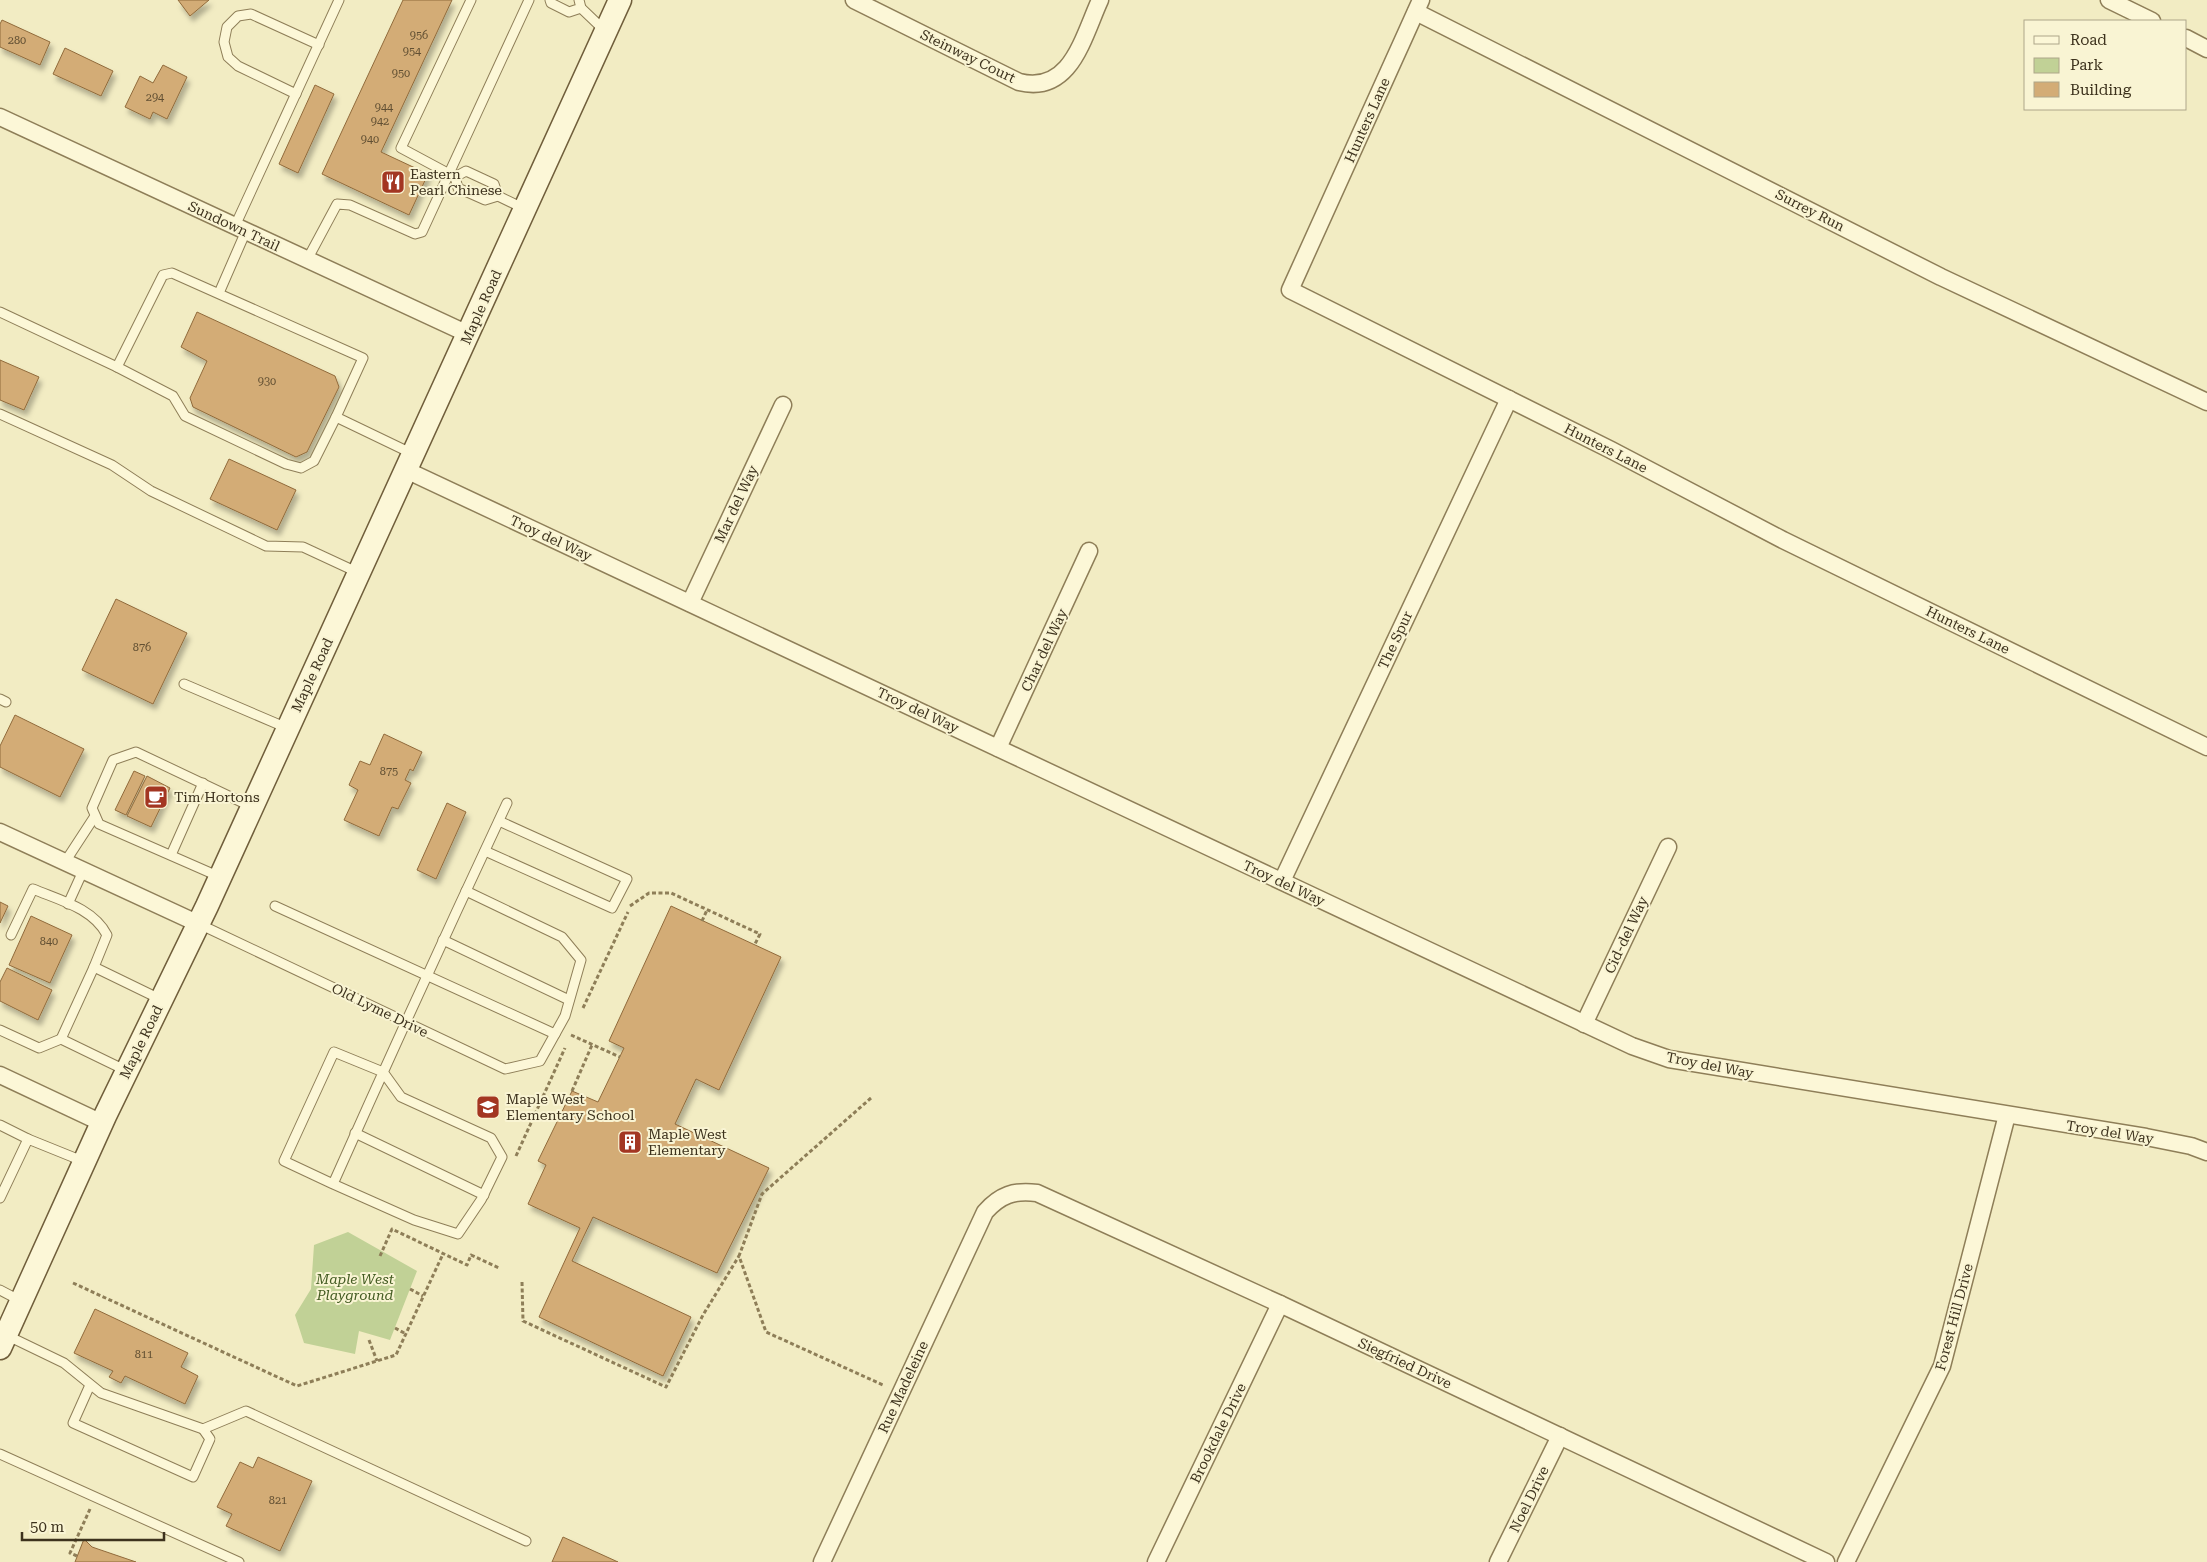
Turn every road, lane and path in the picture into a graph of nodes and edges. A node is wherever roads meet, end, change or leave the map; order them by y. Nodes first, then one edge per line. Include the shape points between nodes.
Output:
1 (339, 0) edge
2 (471, 0) edge
3 (529, 0) edge
4 (550, 0) edge
5 (620, 0) edge
6 (854, 0) edge
7 (1100, 0) edge
8 (2108, 0) edge
9 (580, 4) edge
10 (1418, 6) edge
11 (2150, 20) edge
12 (605, 31) junction
13 (2187, 39) edge
14 (319, 44) junction
15 (2207, 49) edge
16 (296, 94) junction
17 (0, 117) edge
18 (451, 175) junction
19 (498, 196) junction
20 (525, 209) junction
21 (241, 229) junction
22 (307, 260) junction
23 (219, 294) junction
24 (0, 312) edge
25 (468, 334) junction
26 (117, 367) junction
27 (1509, 399) junction
28 (2207, 402) edge
29 (783, 406) dead end
30 (0, 414) edge
31 (336, 417) junction
32 (410, 462) junction
33 (1089, 551) dead end
34 (360, 573) junction
35 (690, 603) junction
36 (184, 684) dead end
37 (289, 728) junction
38 (2207, 747) edge
39 (998, 748) junction
40 (203, 783) junction
41 (507, 803) dead end
42 (252, 807) junction
43 (96, 816) junction
44 (499, 821) junction
45 (0, 832) edge
46 (1668, 847) dead end
47 (485, 851) junction
48 (171, 856) junction
49 (65, 862) junction
50 (83, 871) junction
51 (220, 877) junction
52 (1282, 881) junction
53 (466, 890) junction
54 (68, 904) junction
55 (275, 906) dead end
56 (707, 910) junction
57 (702, 921) dead end
58 (199, 924) junction
59 (11, 935) dead end
60 (443, 940) junction
61 (755, 944) dead end
62 (94, 967) junction
63 (427, 975) junction
64 (162, 1000) junction
65 (569, 1000) junction
66 (583, 1009) dead end
67 (404, 1022) junction
68 (1584, 1024) junction
69 (575, 1026) dead end
70 (0, 1030) edge
71 (555, 1034) junction
72 (571, 1035) junction
73 (61, 1039) junction
74 (592, 1045) junction
75 (620, 1057) dead end
76 (128, 1071) junction
77 (383, 1072) junction
78 (0, 1074) edge
79 (572, 1091) dead end
80 (871, 1098) dead end
81 (2007, 1115) junction
82 (102, 1124) junction
83 (0, 1125) edge
84 (355, 1133) junction
85 (28, 1139) junction
86 (2207, 1152) edge
87 (513, 1161) dead end
88 (85, 1162) junction
89 (333, 1184) junction
90 (484, 1195) junction
91 (0, 1198) edge
92 (985, 1212) joint
93 (443, 1254) junction
94 (380, 1256) dead end
95 (739, 1256) junction
96 (500, 1268) dead end
97 (522, 1282) dead end
98 (73, 1283) dead end
99 (410, 1289) dead end
100 (0, 1290) edge
101 (423, 1296) junction
102 (22, 1301) junction
103 (1280, 1304) junction
104 (395, 1328) dead end
105 (406, 1334) junction
106 (369, 1340) dead end
107 (3, 1342) edge
108 (378, 1361) junction
109 (90, 1384) junction
110 (883, 1385) dead end
111 (203, 1429) junction
112 (1560, 1436) junction
113 (0, 1454) edge
114 (95, 1497) junction
115 (526, 1541) dead end
116 (78, 1556) dead end
117 (234, 1561) edge
118 (822, 1562) edge
119 (1156, 1562) edge
120 (1498, 1562) edge
121 (1826, 1562) edge
122 (1846, 1562) edge

1 - 14 lane
2 - 18 lane via 401,148
3 - 18 lane
4 - 9 lane via 569,12
5 - 12 main road, Maple Road
6 - 7 street, Steinway Court via 1031,85 1046,83 1070,66
8 - 11 street
9 - 12 lane
10 - 27 street, Hunters Lane via 1290,290
10 - 28 street, Surrey Run via 1940,277
12 - 20 main road, Maple Road
13 - 15 street
14 - 16 lane
14 - 16 lane via 251,14 238,16 227,27 224,42 228,57 238,66
16 - 21 lane
17 - 21 street, Sundown Trail
18 - 19 lane via 458,188 485,200
18 - 19 lane via 466,171 494,184
18 - 22 lane via 422,232 415,234 350,205 337,204
19 - 20 lane
20 - 25 main road, Maple Road
21 - 22 street, Sundown Trail
21 - 23 lane
22 - 25 street, Sundown Trail
23 - 26 lane via 172,273 163,275
23 - 31 lane via 363,358
24 - 26 lane
25 - 32 main road, Maple Road
26 - 31 lane via 173,396 185,416 301,468 314,461
27 - 38 street, Hunters Lane via 1783,540
27 - 52 street, The Spur
29 - 35 street, Mar del Way
30 - 34 lane via 112,465 151,490 266,546 303,547
31 - 32 lane
32 - 34 main road, Maple Road
32 - 35 street, Troy del Way
33 - 39 street, Char del Way
34 - 37 main road, Maple Road
35 - 39 street, Troy del Way
36 - 37 lane
37 - 42 main road, Maple Road
39 - 52 street, Troy del Way
40 - 42 lane
40 - 43 lane via 136,752 113,760 92,808
40 - 48 lane
41 - 44 lane
42 - 51 main road, Maple Road
43 - 48 lane via 99,824
43 - 49 lane
44 - 47 lane
44 - 47 lane via 627,879 612,908
45 - 49 street, Old Lyme Drive
46 - 68 street, Cid-del Way
47 - 53 lane
48 - 51 lane
49 - 50 street, Old Lyme Drive
50 - 54 lane
50 - 58 street, Old Lyme Drive
51 - 58 main road, Maple Road
52 - 68 street, Troy del Way
53 - 60 lane
53 - 65 lane, Old Lyme Drive via 562,937 581,960
54 - 59 lane via 33,889
54 - 62 lane via 91,914 107,935
55 - 63 lane
56 - 57 path
56 - 61 path via 760,934
56 - 66 path via 671,893 649,894 631,904
58 - 64 main road, Maple Road
58 - 67 lane, Old Lyme Drive
60 - 63 lane
60 - 65 lane
62 - 64 lane
62 - 73 lane
63 - 67 lane
63 - 71 lane
64 - 76 main road, Maple Road
65 - 71 lane, Old Lyme Drive
67 - 71 lane, Old Lyme Drive via 505,1069 540,1061
67 - 77 lane
68 - 81 street, Troy del Way via 1669,1059
69 - 72 path
70 - 73 lane via 39,1048
72 - 74 path
72 - 87 path
73 - 76 lane
74 - 75 path
74 - 79 path
76 - 82 main road, Maple Road
77 - 84 lane
77 - 89 lane via 334,1052 284,1161
77 - 90 lane via 401,1097 491,1138 502,1158
78 - 82 street
80 - 95 path via 762,1194
81 - 86 street, Troy del Way via 2146,1137
81 - 122 street, Forest Hill Drive via 1942,1366
82 - 88 main road, Maple Road
83 - 85 lane
84 - 89 lane
84 - 90 lane
85 - 88 lane
85 - 91 lane
88 - 102 main road, Maple Road
89 - 90 lane via 414,1220 458,1234
92 - 103 street, Siegfried Drive via 1008,1194 1037,1193
92 - 118 street, Rue Madeleine
93 - 94 path via 392,1229
93 - 96 path via 467,1265 471,1255
93 - 101 path
95 - 97 path via 703,1315 666,1387 523,1321
95 - 110 path via 766,1332
98 - 108 path via 297,1386
99 - 101 path
100 - 102 lane
101 - 105 path
102 - 107 main road, Maple Road
103 - 112 street, Siegfried Drive
103 - 119 street, Brookdale Drive
104 - 105 path
105 - 108 path via 396,1355
106 - 108 path
107 - 109 lane via 64,1363
109 - 111 lane via 101,1393
109 - 111 lane via 73,1423 193,1477 210,1439
111 - 115 lane via 246,1411
112 - 120 street, Noel Drive
112 - 121 street, Siegfried Drive
113 - 114 lane
114 - 116 path via 70,1553
114 - 117 lane

